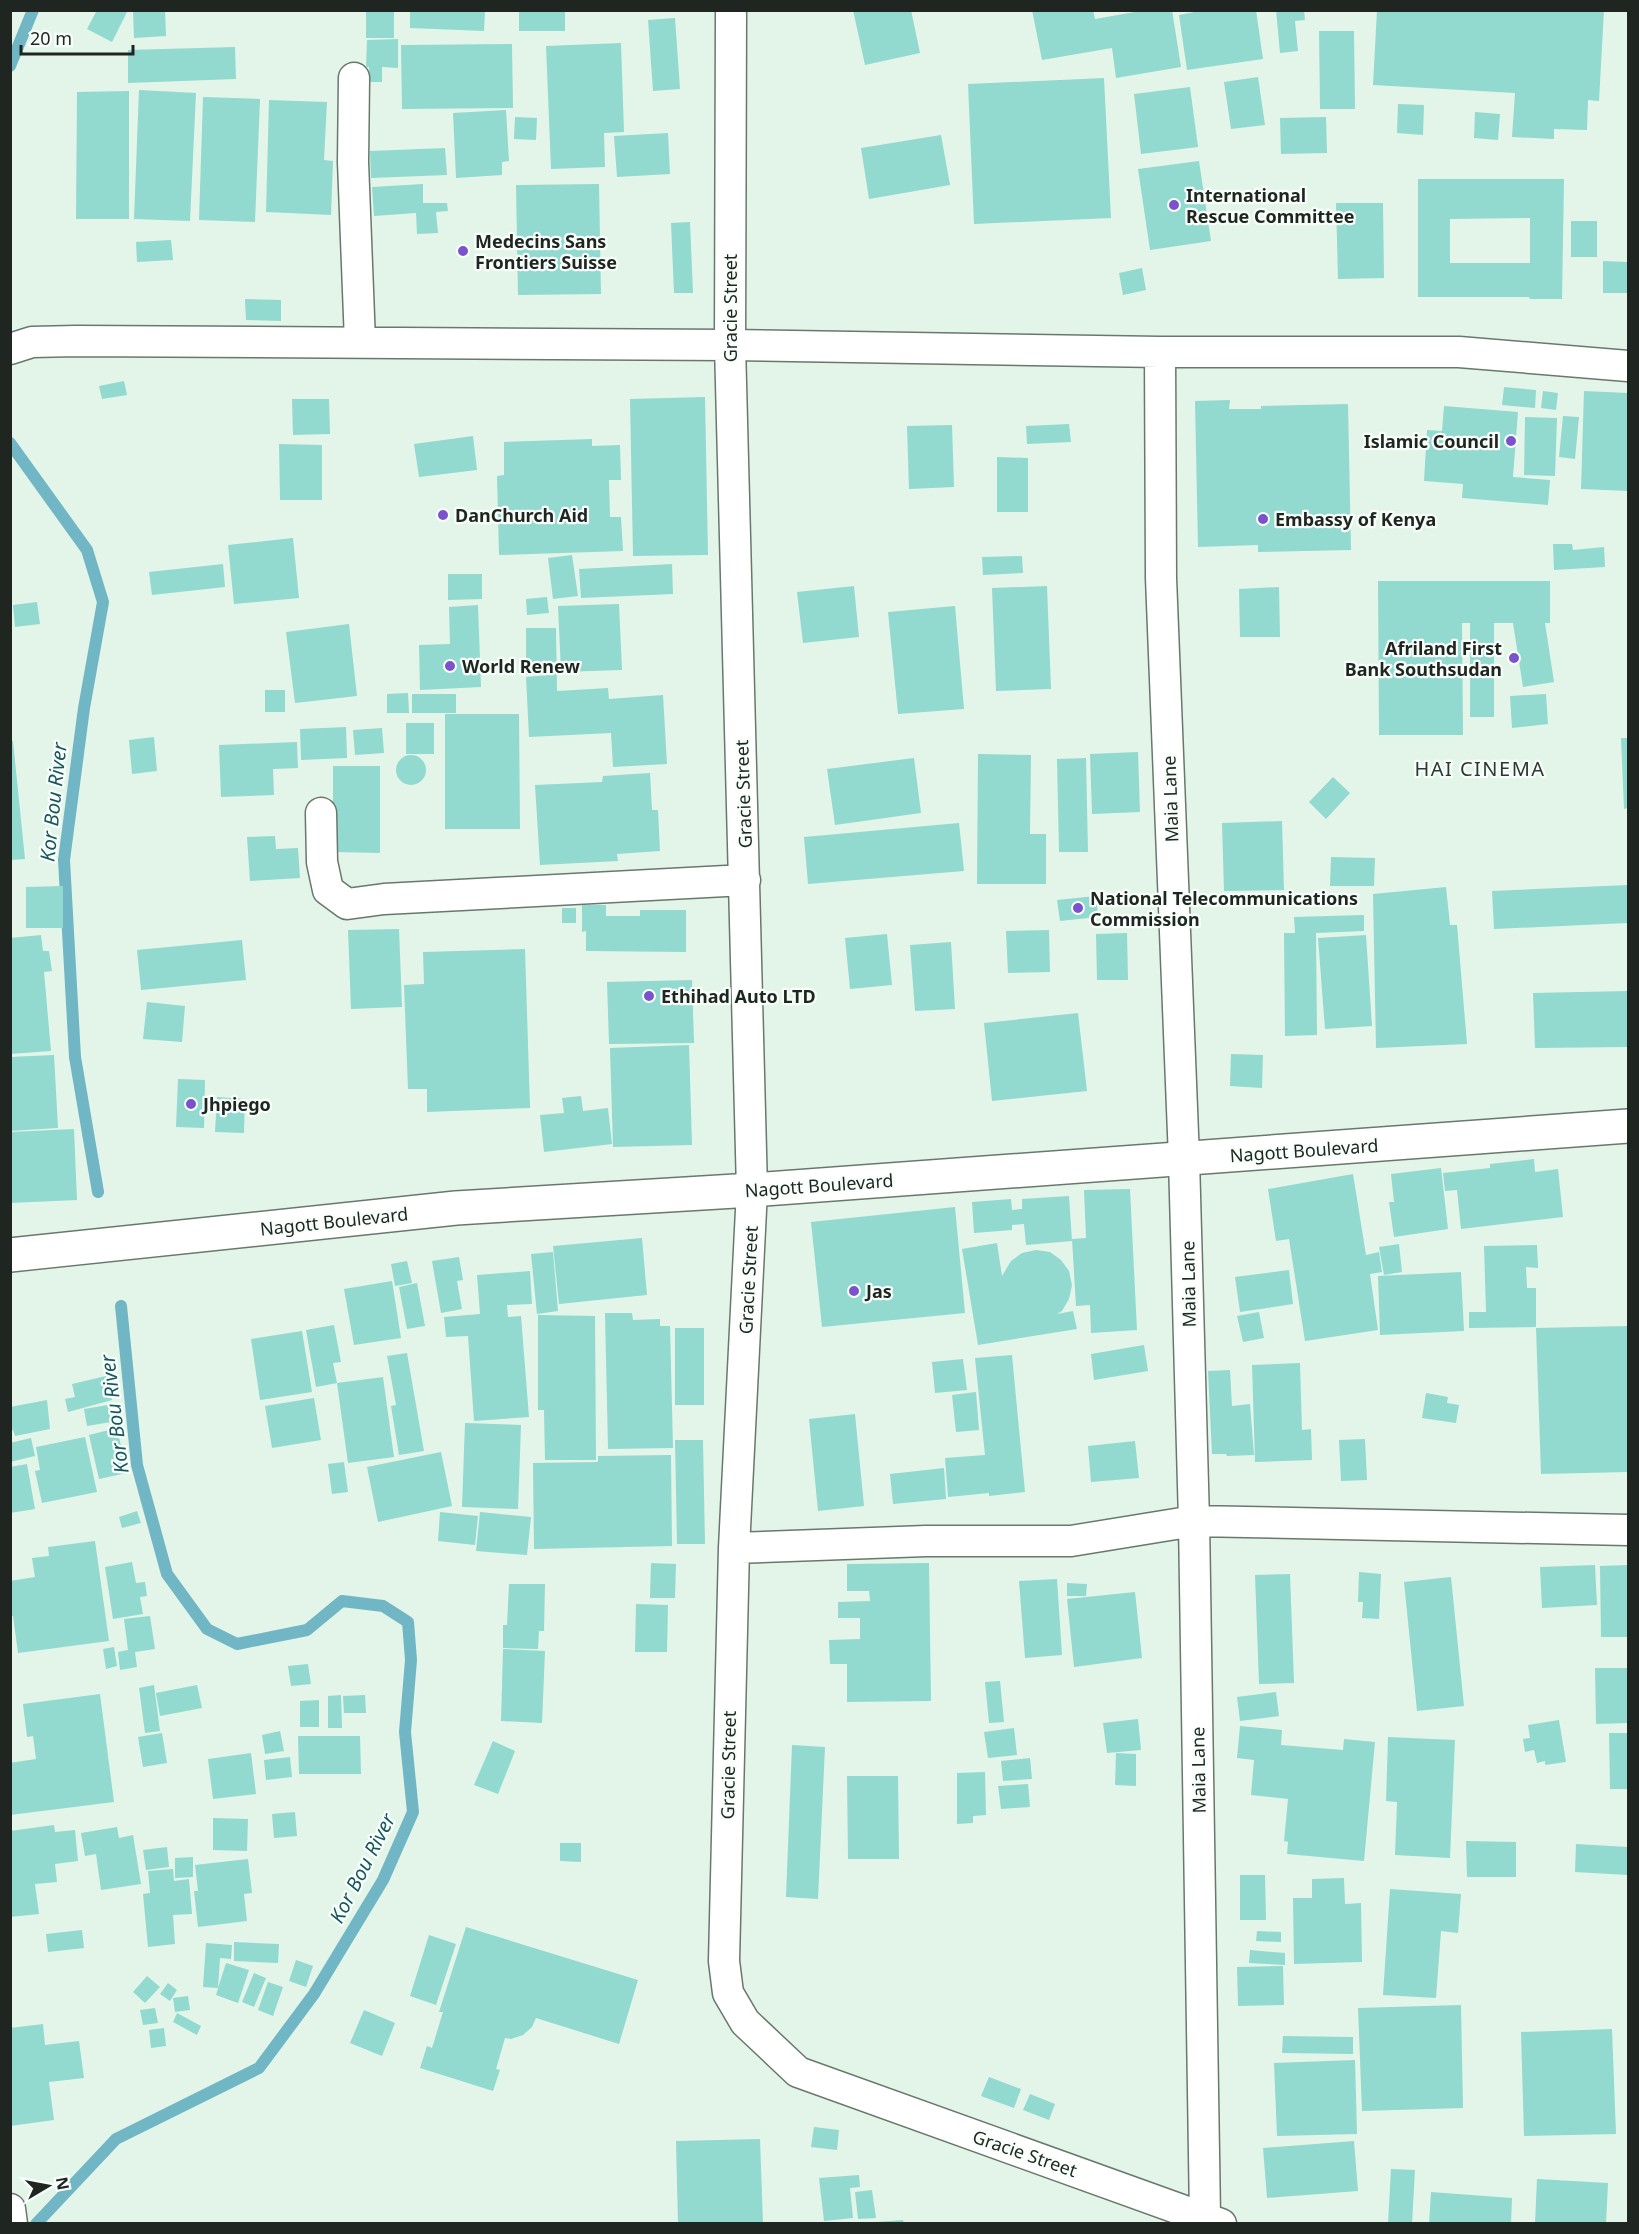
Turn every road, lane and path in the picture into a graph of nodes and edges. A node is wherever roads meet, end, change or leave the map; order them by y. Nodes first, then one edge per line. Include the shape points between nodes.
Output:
1 (731, 10) edge
2 (354, 78) dead end
3 (360, 342) junction
4 (730, 345) junction
5 (10, 349) edge
6 (1160, 352) junction
7 (1629, 366) edge
8 (321, 813) dead end
9 (745, 880) junction
10 (1629, 1126) edge
11 (1184, 1159) junction
12 (752, 1190) junction
13 (10, 1255) edge
14 (1194, 1521) junction
15 (1629, 1530) edge
16 (734, 1548) junction
17 (10, 2209) edge
18 (1213, 2220) edge
19 (12, 2223) edge

1 - 4 street, Gracie Street
2 - 3 street
3 - 4 street
3 - 5 street via 76,341 32,342
4 - 6 street
4 - 9 street, Gracie Street
6 - 7 street via 1459,352
6 - 11 street, Maia Lane via 1161,578
8 - 9 street via 322,862 328,890 347,904
9 - 12 street, Gracie Street
10 - 11 street, Nagott Boulevard
11 - 12 street, Nagott Boulevard
11 - 14 street, Maia Lane
12 - 13 street, Nagott Boulevard via 456,1208
12 - 16 street, Gracie Street
14 - 15 street
14 - 16 street via 1071,1540 926,1540
14 - 18 street, Maia Lane
16 - 18 street, Gracie Street via 724,1961 728,1993 745,2022 798,2072
17 - 19 street

